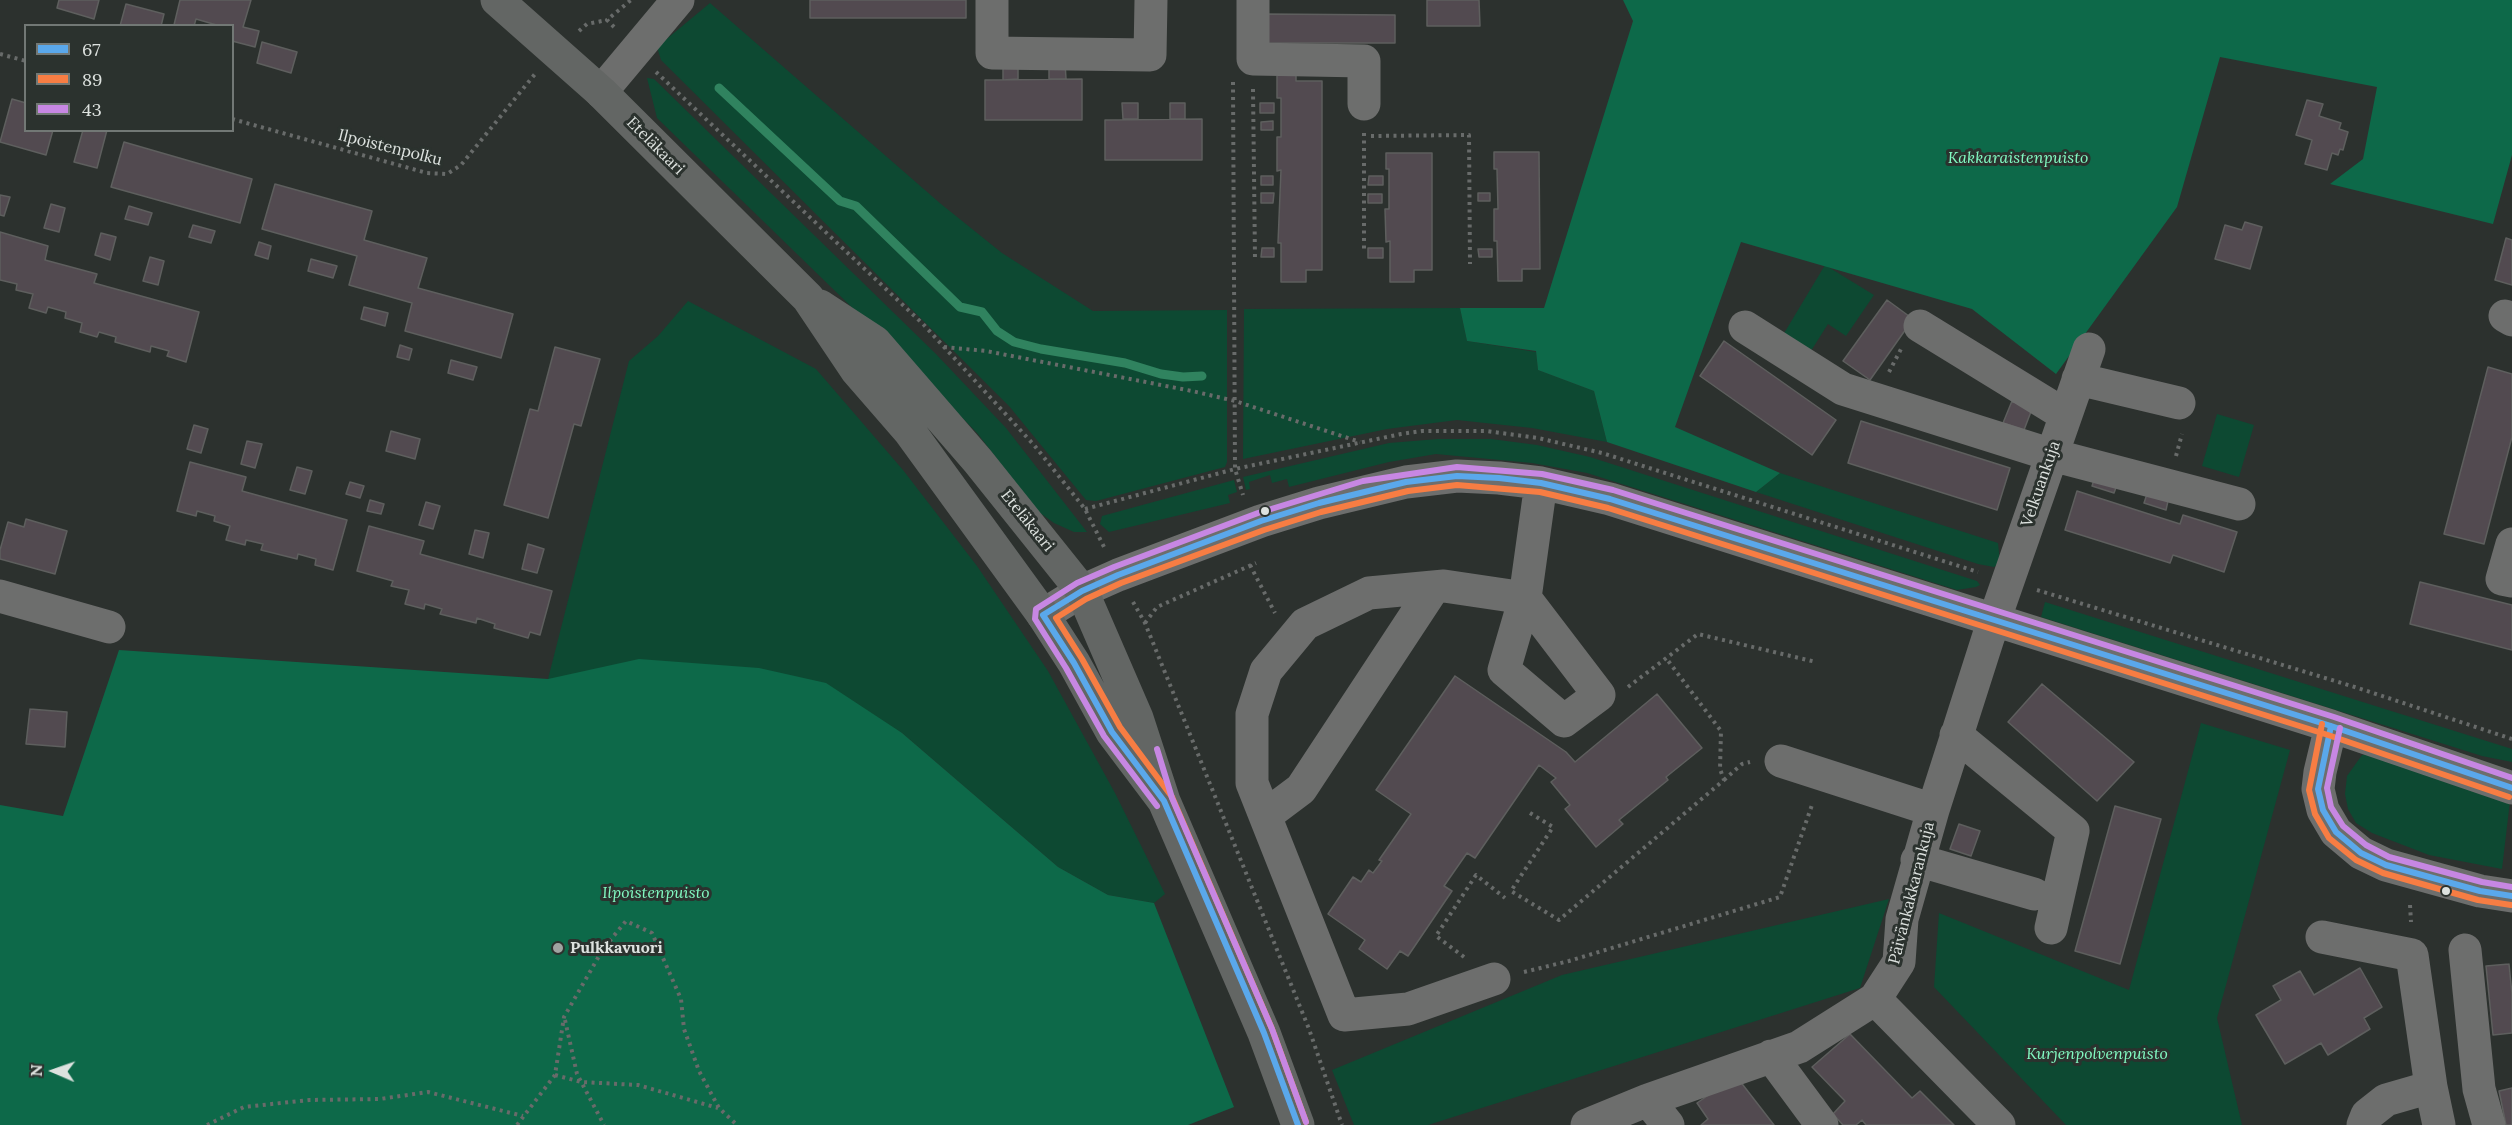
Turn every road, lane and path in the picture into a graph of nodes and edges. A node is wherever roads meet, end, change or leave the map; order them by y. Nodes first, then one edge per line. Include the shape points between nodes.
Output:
1 (497, 0) edge
2 (631, 0) edge
3 (678, 0) edge
4 (992, 0) edge
5 (1151, 0) edge
6 (1253, 0) edge
7 (635, 51) junction
8 (0, 54) edge
9 (24, 60) edge
10 (1243, 65) junction
11 (534, 74) dead end
12 (601, 92) junction
13 (1364, 104) joint
14 (234, 119) edge
15 (1364, 136) junction
16 (1364, 253) dead end
17 (1255, 259) dead end
18 (1470, 264) dead end
19 (808, 298) junction
20 (1920, 326) joint
21 (1745, 327) dead end
22 (944, 347) junction
23 (1877, 400) junction
24 (1235, 401) junction
25 (2179, 403) joint
26 (2065, 415) junction
27 (1362, 442) dead end
28 (2052, 455) junction
29 (1238, 479) dead end
30 (1541, 483) junction
31 (2167, 485) junction
32 (2240, 504) dead end
33 (2512, 544) edge
34 (1256, 563) dead end
35 (1250, 565) junction
36 (1118, 575) junction
37 (2512, 581) edge
38 (1434, 587) junction
39 (1082, 591) junction
40 (0, 596) edge
41 (1525, 598) junction
42 (1043, 615) junction
43 (1994, 620) junction
44 (1145, 624) junction
45 (109, 627) dead end
46 (1289, 640) junction
47 (1666, 658) junction
48 (1816, 662) dead end
49 (1599, 695) junction
50 (2331, 726) junction
51 (1956, 735) junction
52 (1781, 761) dead end
53 (1823, 773) junction
54 (2512, 788) edge
55 (1164, 801) junction
56 (1933, 810) junction
57 (1530, 813) dead end
58 (1265, 816) junction
59 (1917, 860) junction
60 (2034, 894) dead end
61 (2512, 896) edge
62 (1505, 898) dead end
63 (2050, 928) dead end
64 (2322, 937) dead end
65 (2465, 950) dead end
66 (1494, 979) junction
67 (1875, 999) junction
68 (564, 1017) junction
69 (1772, 1056) junction
70 (555, 1075) junction
71 (581, 1082) junction
72 (2431, 1087) junction
73 (1648, 1100) junction
74 (719, 1108) junction
75 (523, 1116) junction
76 (207, 1125) edge
77 (517, 1125) edge
78 (604, 1125) edge
79 (737, 1125) edge
80 (1298, 1125) edge
81 (1342, 1125) edge
82 (1587, 1125) edge
83 (1668, 1125) edge
84 (1822, 1125) edge
85 (1999, 1125) edge
86 (2363, 1125) edge
87 (2439, 1125) edge
88 (2488, 1125) edge

1 - 12 main road, Eteläkaari
2 - 7 path via 607,20
3 - 7 street
4 - 5 street via 992,53 1150,55
6 - 10 street
7 - 12 street
7 - 22 path
8 - 9 path
10 - 13 street via 1364,61
10 - 17 path
10 - 24 path
11 - 14 path, Ilpoistenpolku via 461,165 447,174 427,173
12 - 19 main road, Eteläkaari
13 - 15 path
15 - 16 path
15 - 18 path via 1469,135
19 - 39 main road, Eteläkaari via 875,342 978,461
19 - 42 main road, Eteläkaari via 857,371 910,432
20 - 23 path via 1896,355
20 - 26 street
21 - 23 street via 1843,389
22 - 24 path via 986,351
22 - 36 path via 1034,445 1084,509
23 - 28 street
24 - 27 path
24 - 29 path
25 - 26 street, Velkuankuja via 2083,364
25 - 31 path via 2191,405
26 - 28 street, Velkuankuja
28 - 31 street
28 - 43 street, Velkuankuja
30 - 36 street via 1457,477 1366,490 1261,521
30 - 41 street
30 - 43 street via 1610,499
31 - 32 street
33 - 37 street via 2502,579
34 - 35 path
35 - 44 path via 1157,607
35 - 46 path
36 - 39 street
36 - 44 path
38 - 41 street
38 - 46 street via 1369,593 1305,624
38 - 58 street via 1301,789
39 - 42 street
39 - 55 main road, Eteläkaari via 1137,718
40 - 45 street
41 - 49 street
41 - 49 street via 1504,670 1564,721
42 - 55 main road, Eteläkaari via 1112,732
43 - 50 street
43 - 51 street, Päivänkakkarankuja
44 - 81 path via 1309,1029
46 - 58 street via 1266,671 1252,714 1252,783
47 - 48 path via 1698,633
47 - 49 path via 1615,697
47 - 57 path via 1721,731 1720,769 1724,780 1559,920 1511,891 1553,828
50 - 54 street
50 - 61 street via 2318,789 2323,810 2336,832 2361,853 2386,865
51 - 56 street, Päivänkakkarankuja
51 - 63 street via 2073,831
52 - 53 street
53 - 56 street
53 - 66 path via 1780,897 1569,961
55 - 80 main road, Eteläkaari via 1264,1033
56 - 59 street, Päivänkakkarankuja
58 - 66 street via 1344,1016 1408,1009
59 - 60 street
59 - 67 street, Päivänkakkarankuja via 1902,920 1899,962
62 - 66 path via 1476,875 1436,936
64 - 72 street via 2412,955
65 - 88 street via 2479,1089
67 - 69 street, Päivänkakkarankuja via 1799,1047
67 - 85 street
68 - 70 path
68 - 71 path
68 - 74 path via 603,949 626,921 652,933 681,999 684,1029 699,1071
69 - 73 street, Päivänkakkarankuja
69 - 84 street
70 - 71 path
70 - 75 path
71 - 74 path via 638,1085
71 - 78 path
72 - 86 street via 2386,1100 2367,1115
72 - 87 street
73 - 82 street, Päivänkakkarankuja
73 - 83 street
74 - 79 path
75 - 76 path via 428,1092 380,1099 309,1100 244,1107
75 - 77 path

